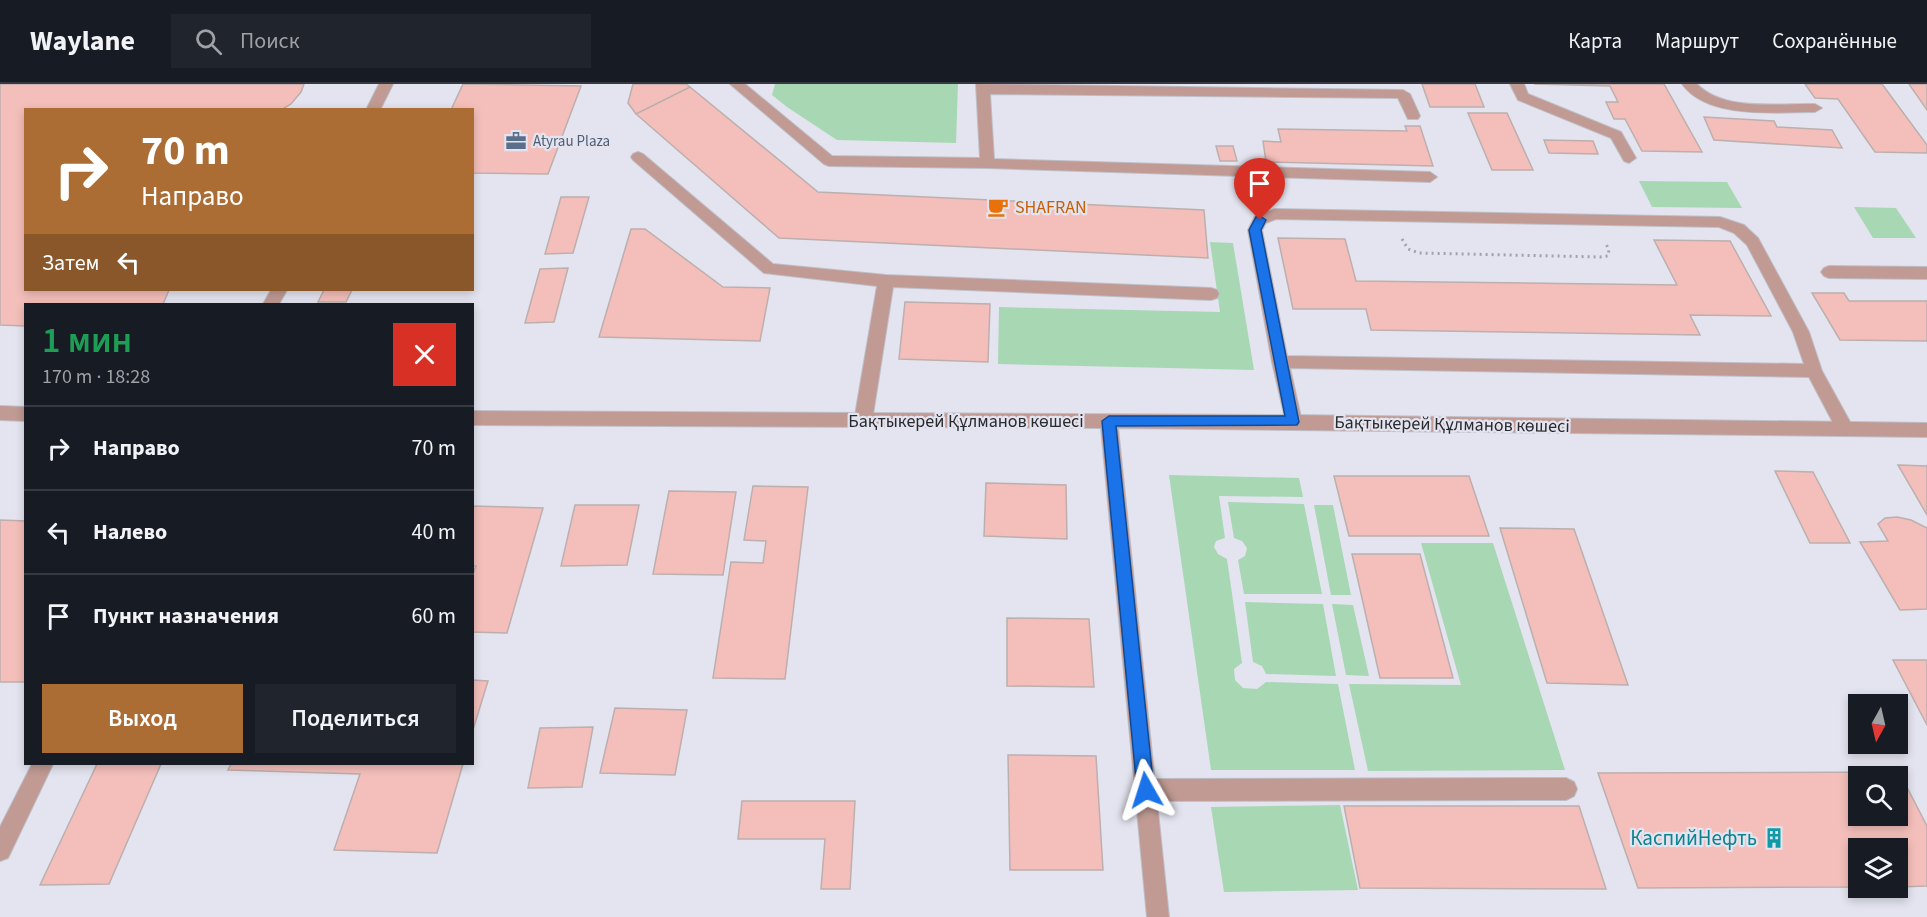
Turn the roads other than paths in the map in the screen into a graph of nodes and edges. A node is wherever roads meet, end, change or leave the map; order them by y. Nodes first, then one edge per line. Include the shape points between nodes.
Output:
1 (386, 84) edge
2 (737, 84) edge
3 (1517, 84) edge
4 (1689, 84) edge
5 (983, 87) edge
6 (374, 108) edge
7 (1815, 108) dead end
8 (1413, 116) dead end
9 (638, 157) dead end
10 (1629, 158) dead end
11 (987, 163) junction
12 (1430, 177) dead end
13 (1829, 272) dead end
14 (1927, 273) edge
15 (886, 281) junction
16 (1211, 294) dead end
17 (1280, 362) junction
18 (1814, 371) junction
19 (0, 413) edge
20 (24, 414) edge
21 (474, 418) edge
22 (863, 421) junction
23 (1109, 421) junction
24 (1293, 422) junction
25 (1845, 429) junction
26 (1927, 430) edge
27 (42, 765) edge
28 (1566, 789) dead end
29 (1146, 790) junction
30 (0, 850) edge
31 (1158, 917) edge

1 - 6 street
2 - 11 street via 829,160
3 - 10 street via 1523,97 1616,135
4 - 7 street via 1710,101
5 - 8 street via 1403,94
5 - 11 street
9 - 15 street via 769,269
11 - 12 street
13 - 14 street
15 - 16 street
15 - 22 street
17 - 18 street
17 - 18 street via 1255,230 1260,220 1275,214 1720,222 1739,229 1753,242 1801,332
17 - 24 street
18 - 25 street
19 - 20 street
21 - 22 street, Бақтыкерей Құлманов көшесі
22 - 23 street, Бақтыкерей Құлманов көшесі
23 - 24 street, Бақтыкерей Құлманов көшесі
23 - 29 street
24 - 25 street, Бақтыкерей Құлманов көшесі
25 - 26 street, Бақтыкерей Құлманов көшесі
27 - 30 street
28 - 29 street
29 - 31 street

